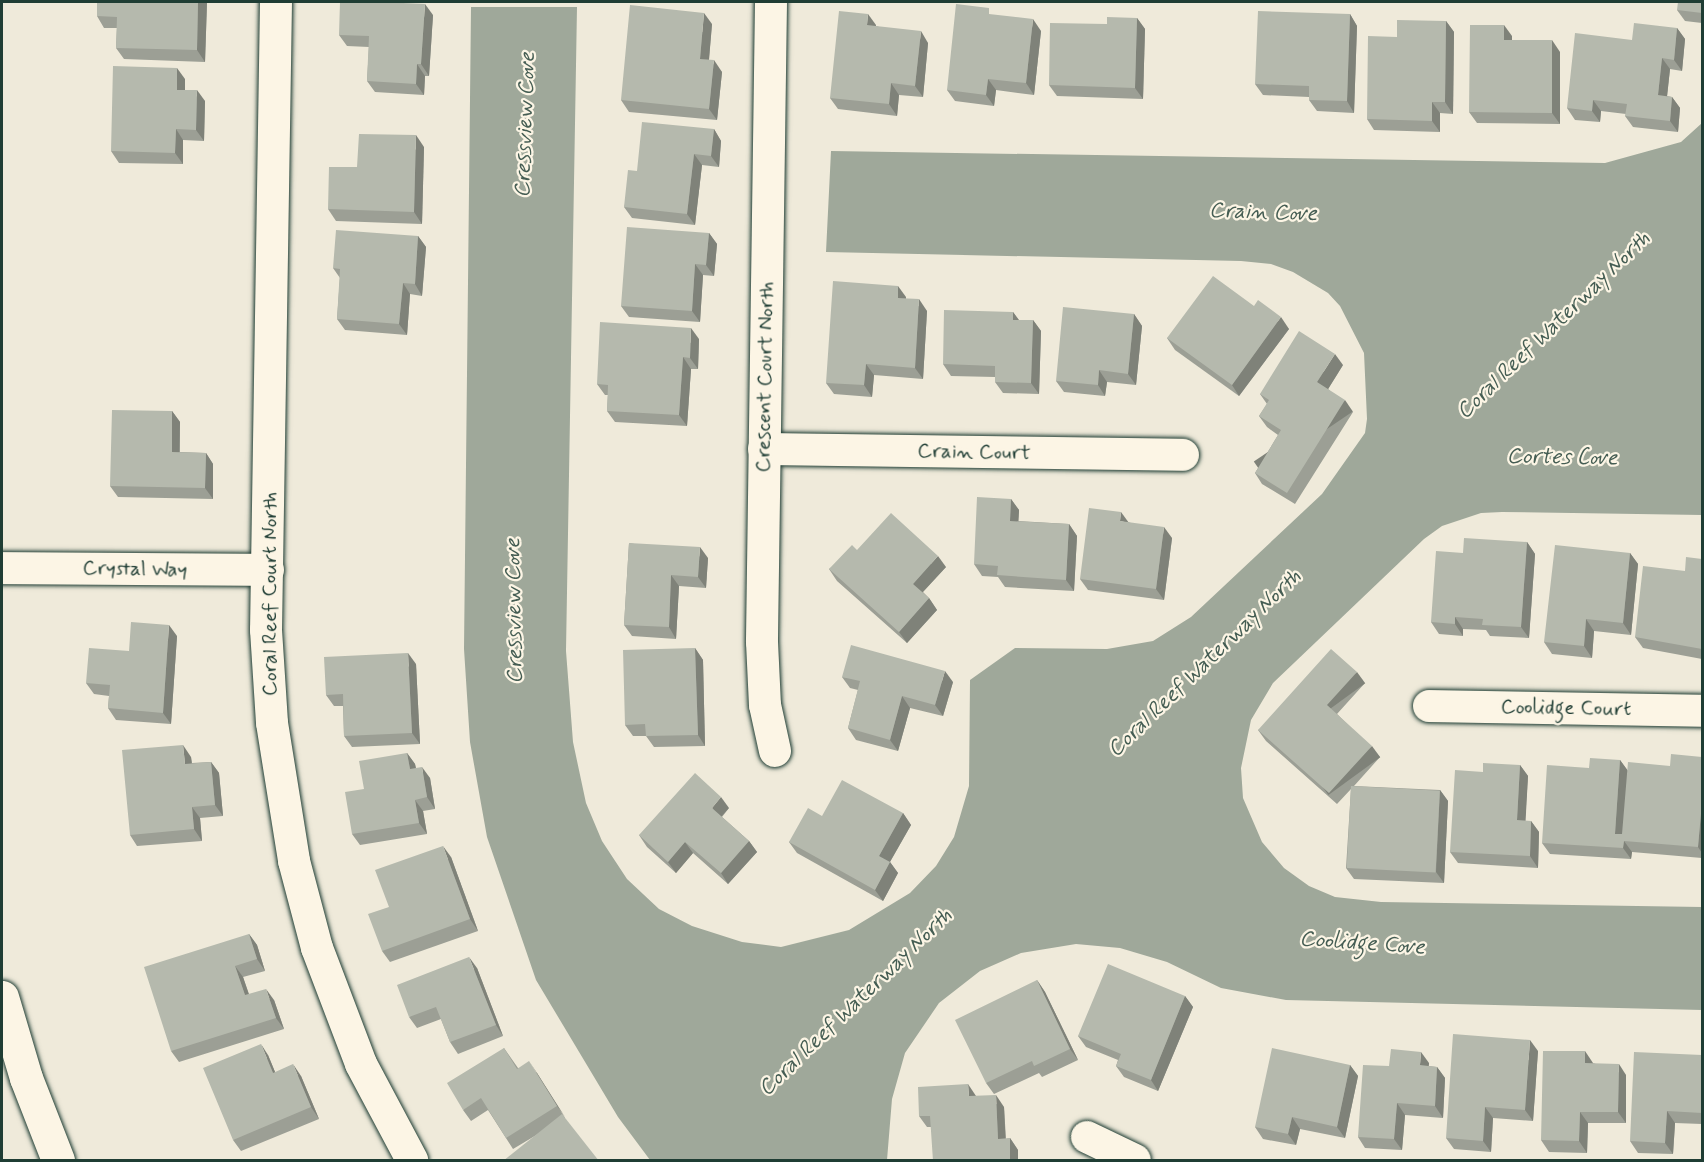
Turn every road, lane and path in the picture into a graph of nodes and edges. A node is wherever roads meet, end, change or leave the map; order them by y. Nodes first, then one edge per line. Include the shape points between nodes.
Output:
1 (276, 2) edge
2 (771, 2) edge
3 (764, 449) junction
4 (1183, 456) dead end
5 (2, 568) edge
6 (268, 570) junction
7 (1430, 705) dead end
8 (1702, 711) edge
9 (775, 751) dead end
10 (2, 997) edge
11 (1087, 1137) dead end
12 (58, 1161) edge
13 (412, 1161) edge
14 (1135, 1161) edge

1 - 6 street, Coral Reef Court North
2 - 3 street, Crescent Court North
3 - 4 street, Crain Court
3 - 9 street, Crescent Court North via 762,660 765,705
5 - 6 street, Crystal Way
6 - 13 street, Coral Reef Court North via 272,723 294,861 331,989 361,1064
7 - 8 street, Coolidge Court
10 - 12 street via 26,1078
11 - 14 street

